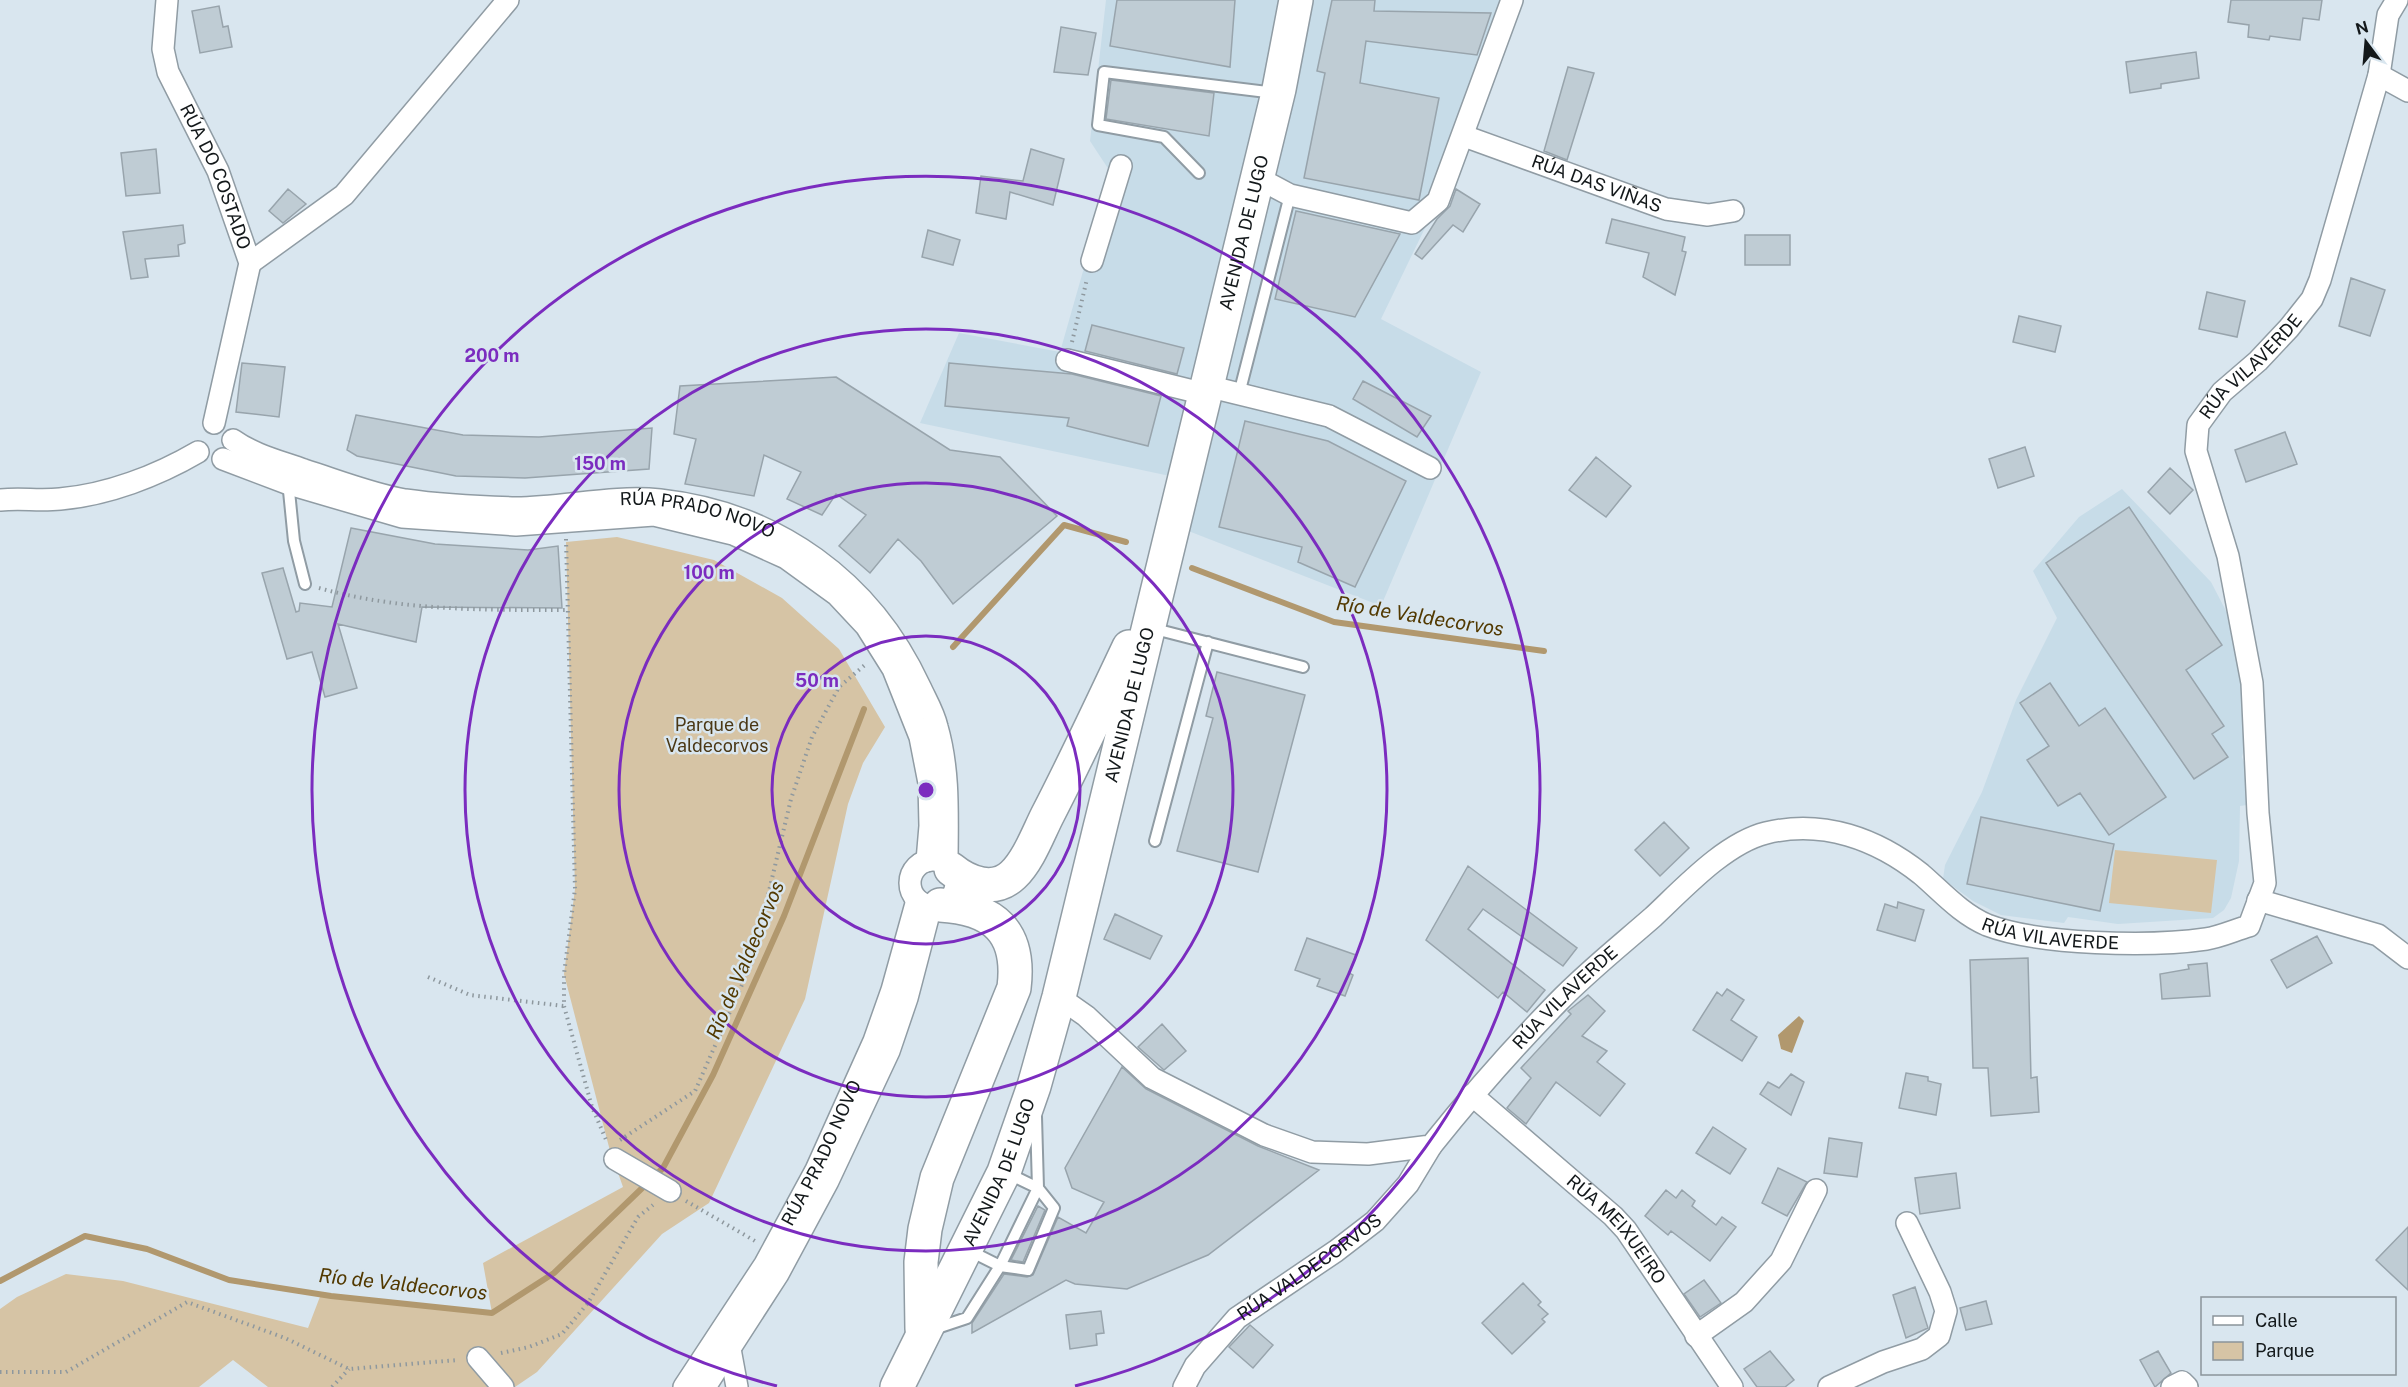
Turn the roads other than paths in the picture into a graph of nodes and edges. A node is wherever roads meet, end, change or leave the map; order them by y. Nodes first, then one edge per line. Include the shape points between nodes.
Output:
1 (167, 0) edge
2 (508, 0) edge
3 (1296, 0) edge
4 (1512, 0) edge
5 (2397, 0) edge
6 (2379, 75) junction
7 (2408, 91) edge
8 (1278, 94) junction
9 (1464, 136) junction
10 (1121, 166) dead end
11 (1199, 173) dead end
12 (1258, 178) junction
13 (1290, 195) junction
14 (1733, 211) dead end
15 (1092, 261) road end
16 (250, 263) junction
17 (1067, 360) road end
18 (1206, 390) junction
19 (1239, 394) junction
20 (214, 423) junction
21 (233, 440) junction
22 (198, 452) junction
23 (223, 459) junction
24 (283, 463) junction
25 (1430, 468) dead end
26 (289, 484) junction
27 (0, 500) edge
28 (1160, 580) junction
29 (305, 584) road end
30 (1148, 627) junction
31 (1208, 642) junction
32 (1303, 667) dead end
33 (1155, 841) dead end
34 (942, 865) junction
35 (2258, 900) junction
36 (929, 904) junction
37 (2408, 958) edge
38 (1059, 996) junction
39 (1034, 1086) junction
40 (1472, 1095) junction
41 (1431, 1146) junction
42 (612, 1153) road end
43 (1004, 1172) junction
44 (1038, 1188) junction
45 (1816, 1190) dead end
46 (670, 1191) road end
47 (1907, 1223) dead end
48 (965, 1249) junction
49 (1000, 1266) junction
50 (922, 1332) junction
51 (1696, 1336) junction
52 (730, 1349) junction
53 (478, 1358) road end
54 (503, 1387) edge
55 (684, 1387) edge
56 (705, 1387) edge
57 (737, 1387) edge
58 (897, 1387) edge
59 (1184, 1387) edge
60 (1732, 1387) edge
61 (1829, 1387) edge
62 (2172, 1387) edge
63 (2187, 1387) edge

1 - 16 street, RÚA DO COSTADO via 163,49 168,72 218,171
2 - 16 street via 344,195
3 - 8 highway, AVENIDA DE LUGO
4 - 9 street
5 - 6 street, RÚA VILAVERDE via 2388,15
6 - 7 street
6 - 35 street, RÚA VILAVERDE via 2312,299 2258,361 2222,392 2198,426 2196,451 2228,556 2252,683 2265,883
8 - 11 lane via 1104,72 1098,125 1164,137
8 - 12 highway, AVENIDA DE LUGO
9 - 13 street via 1438,201 1412,223
9 - 14 street, RÚA DAS VIÑAS via 1666,209 1708,215
10 - 15 street
12 - 13 street
12 - 18 highway, AVENIDA DE LUGO
13 - 19 lane, AVENIDA DE LUGO
16 - 20 street, RÚA DO COSTADO
17 - 18 street
18 - 19 street
18 - 28 highway, AVENIDA DE LUGO
19 - 25 street via 1329,416
20 - 21 street via 229,430
20 - 22 street via 198,434
21 - 23 street via 231,451
21 - 24 street, RÚA PRADO NOVO
22 - 23 street via 207,460
22 - 27 street via 157,472 95,494 58,500
23 - 26 street, RÚA PRADO NOVO
24 - 26 lane
24 - 34 street, RÚA PRADO NOVO via 404,500 517,508 660,500 736,517 791,542 845,580 876,612 906,656 937,725 947,778
26 - 29 lane via 294,540
26 - 34 street, RÚA PRADO NOVO via 402,517 516,525 654,516 733,534 786,558 837,595 866,626 893,669 920,737 930,826
28 - 30 highway, AVENIDA DE LUGO
28 - 34 highway via 1083,746 1012,876 993,885 962,878
30 - 31 lane
30 - 38 highway, AVENIDA DE LUGO
31 - 32 lane
31 - 33 lane
34 - 36 street via 956,882 954,890 948,901
34 - 36 street via 914,869 911,876 911,891
35 - 37 street via 2378,935
35 - 40 street, RÚA VILAVERDE via 2248,926 2209,939 2108,943 2043,937 1987,925 1955,905 1881,846 1861,838 1819,829 1766,833 1745,840 1684,887 1559,1001
36 - 50 highway via 966,906 990,916 1012,944 1016,971 1014,988 937,1178 921,1262
36 - 52 street, RÚA PRADO NOVO via 907,998 889,1051 804,1229
36 - 55 street, RÚA PRADO NOVO via 816,1170 772,1251
38 - 39 highway, AVENIDA DE LUGO
38 - 41 street via 1152,1078 1264,1135 1312,1152 1368,1154
39 - 43 highway, AVENIDA DE LUGO
39 - 44 lane
40 - 41 street, RÚA VILAVERDE
40 - 51 street, RÚA MEIXUEIRO via 1613,1216
41 - 59 street, RÚA VALDECORVOS via 1408,1184 1375,1221 1237,1318 1195,1366
42 - 46 street
43 - 44 lane
43 - 48 highway, AVENIDA DE LUGO
44 - 49 lane
44 - 49 lane via 1054,1208 1028,1270
45 - 51 street via 1781,1261 1744,1302
47 - 61 street via 1946,1311 1939,1336 1922,1349
48 - 49 lane
48 - 50 highway, AVENIDA DE LUGO
49 - 50 lane via 968,1318
50 - 58 highway, AVENIDA DE LUGO
51 - 60 street, RÚA MEIXUEIRO
52 - 56 street, RÚA PRADO NOVO
52 - 57 street
53 - 54 street
62 - 63 street via 2182,1382

